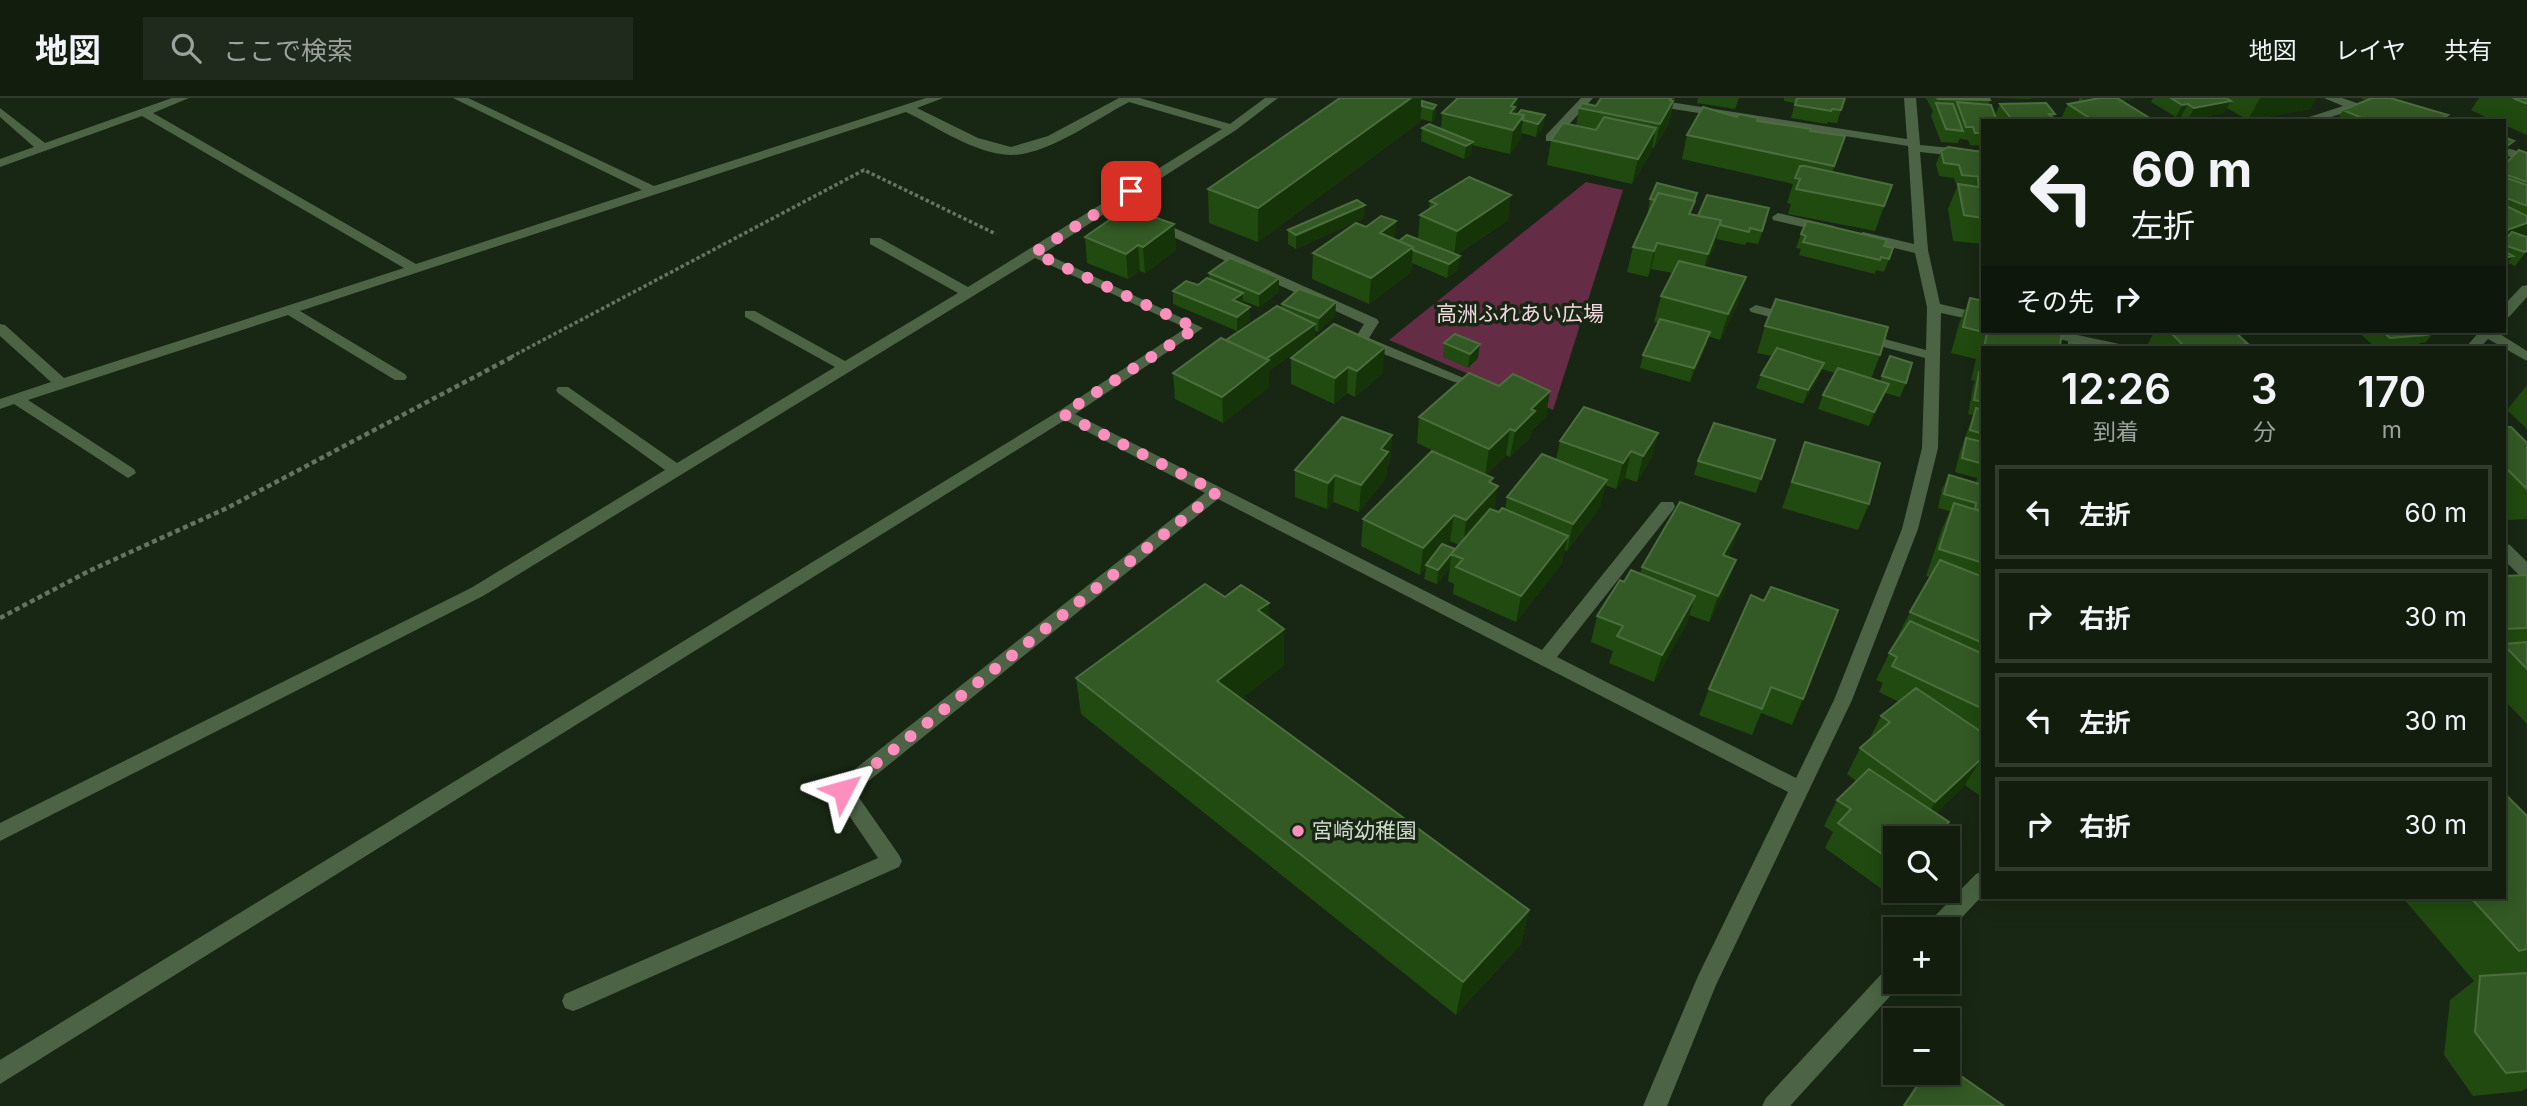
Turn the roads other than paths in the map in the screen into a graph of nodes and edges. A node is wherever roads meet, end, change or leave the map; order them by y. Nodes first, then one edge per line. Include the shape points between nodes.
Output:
1 (183, 98) edge
2 (459, 98) edge
3 (937, 98) edge
4 (1272, 98) edge
5 (1587, 98) edge
6 (1622, 98) edge
7 (1910, 98) edge
8 (2330, 98) edge
9 (2355, 106) junction
10 (907, 108) junction
11 (0, 111) edge
12 (144, 112) junction
13 (2310, 119) edge
14 (2397, 119) edge
15 (1232, 128) junction
16 (1550, 138) edge
17 (1915, 146) junction
18 (43, 148) junction
19 (2506, 152) edge
20 (1981, 155) edge
21 (2527, 158) edge
22 (0, 163) edge
23 (651, 190) junction
24 (1111, 204) junction
25 (1778, 217) dead end
26 (875, 241) dead end
27 (1922, 250) junction
28 (1034, 253) junction
29 (414, 268) junction
30 (2527, 289) edge
31 (968, 293) junction
32 (1934, 307) junction
33 (288, 309) junction
34 (1756, 309) dead end
35 (2506, 312) edge
36 (750, 314) dead end
37 (1981, 318) edge
38 (1806, 323) edge
39 (0, 328) edge
40 (1844, 332) edge
41 (2050, 333) edge
42 (2486, 333) edge
43 (2491, 333) edge
44 (2110, 346) edge
45 (2474, 346) edge
46 (1933, 356) junction
47 (2527, 358) edge
48 (845, 368) junction
49 (400, 377) dead end
50 (1459, 380) edge
51 (62, 384) junction
52 (563, 390) dead end
53 (16, 399) junction
54 (0, 404) edge
55 (1063, 414) junction
56 (128, 472) dead end
57 (678, 472) junction
58 (1217, 492) junction
59 (1667, 506) dead end
60 (2506, 551) edge
61 (2527, 573) edge
62 (1545, 659) junction
63 (1800, 789) junction
64 (0, 833) edge
65 (1981, 882) edge
66 (1948, 917) edge
67 (1883, 988) edge
68 (573, 1001) dead end
69 (0, 1073) edge
70 (1655, 1106) edge
71 (1774, 1106) edge

1 - 12 street
2 - 23 street
3 - 10 street
4 - 15 street
5 - 16 street
6 - 17 street
7 - 17 street
8 - 9 street
9 - 13 street
9 - 14 street
10 - 15 street via 1011,152 1032,147 1128,98
10 - 23 street
11 - 18 street
12 - 18 street
12 - 29 street
15 - 24 street
17 - 20 street
17 - 27 street
18 - 22 street
19 - 21 street
23 - 29 street
24 - 28 street
24 - 50 street via 1372,322 1361,340
25 - 27 street
26 - 31 street
27 - 32 street
28 - 31 street
28 - 55 street via 1196,328
29 - 33 street
30 - 35 street
31 - 48 street
32 - 37 street
32 - 46 street
33 - 49 street
33 - 51 street
34 - 38 street
36 - 48 street
39 - 51 street
40 - 46 street
41 - 44 street
42 - 45 street
43 - 47 street
46 - 63 street via 1930,448 1910,529 1843,700
48 - 57 street
51 - 53 street
52 - 57 street
53 - 54 street
53 - 56 street
55 - 58 street
55 - 69 street
57 - 64 street via 477,592
58 - 62 street
58 - 68 street via 843,790 892,861
59 - 62 street
60 - 61 street
62 - 63 street
63 - 70 street via 1706,983
65 - 66 street
67 - 71 street

